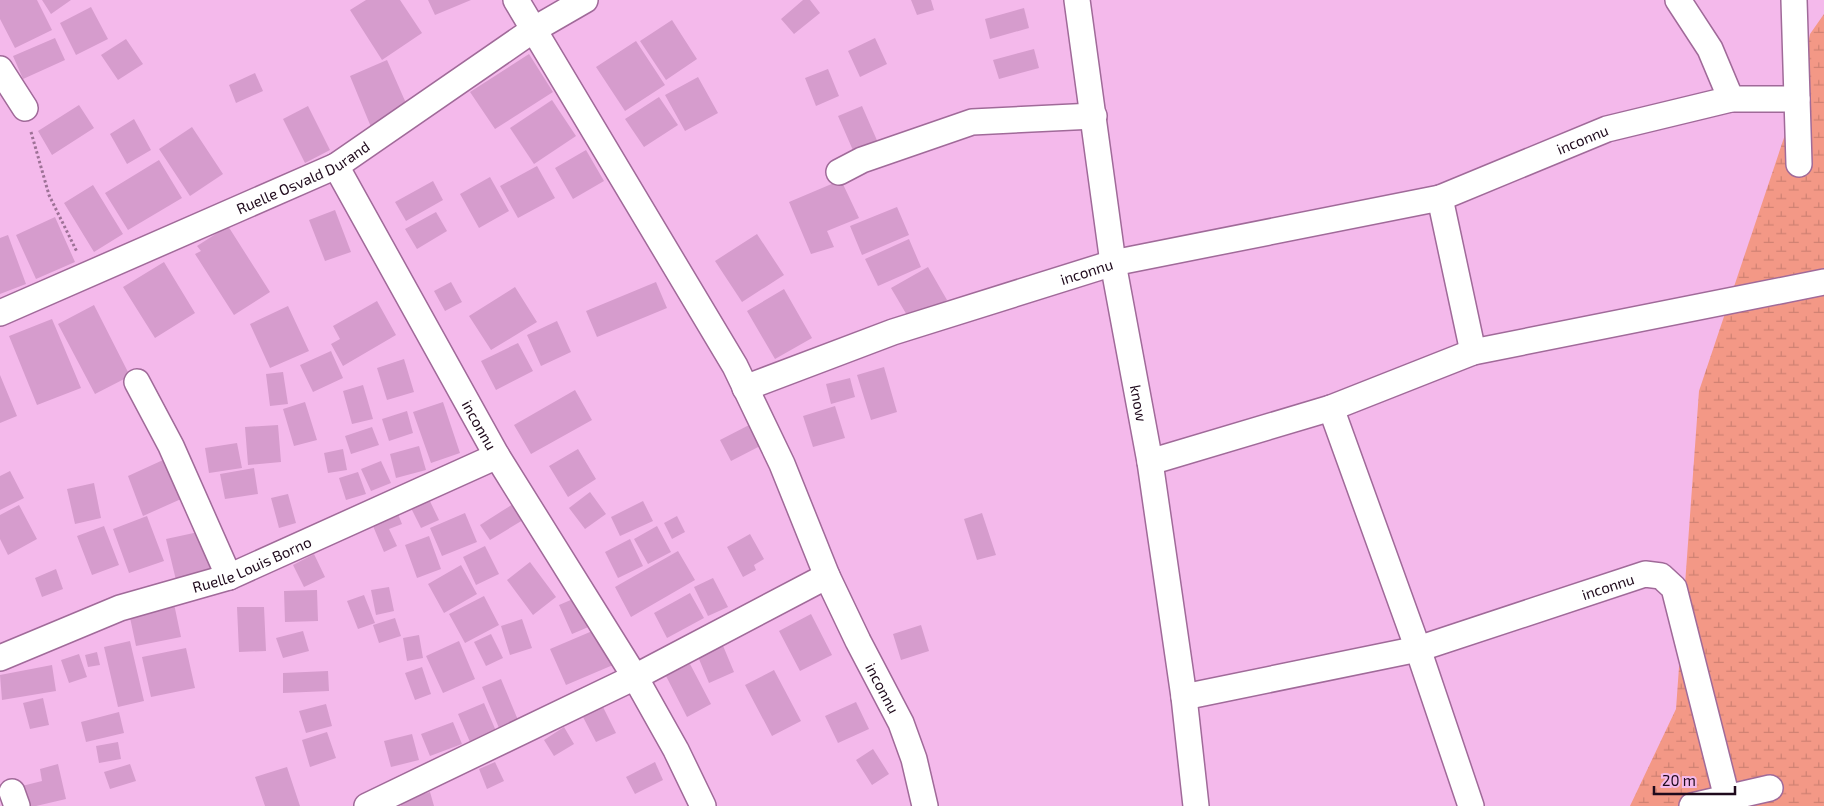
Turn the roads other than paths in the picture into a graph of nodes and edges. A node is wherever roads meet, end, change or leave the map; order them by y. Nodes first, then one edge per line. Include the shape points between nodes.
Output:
1 (516, 0) edge
2 (585, 0) edge
3 (1077, 0) edge
4 (1678, 0) edge
5 (1794, 0) edge
6 (533, 30) junction
7 (0, 69) edge
8 (1731, 99) junction
9 (1797, 99) junction
10 (25, 108) road end
11 (1094, 116) junction
12 (1799, 164) dead end
13 (336, 166) junction
14 (839, 172) dead end
15 (1440, 198) junction
16 (1114, 263) junction
17 (1824, 282) edge
18 (0, 313) edge
19 (1473, 352) junction
20 (137, 382) dead end
21 (745, 388) junction
22 (1331, 408) junction
23 (497, 456) junction
24 (1150, 462) junction
25 (827, 576) junction
26 (229, 577) junction
27 (1418, 649) junction
28 (0, 658) edge
29 (636, 678) junction
30 (1184, 696) junction
31 (1770, 788) dead end
32 (1727, 798) junction
33 (367, 806) edge
34 (703, 806) edge
35 (925, 806) edge
36 (1196, 806) edge
37 (1471, 806) edge
38 (1692, 806) edge

1 - 6 street, inconnu
2 - 6 street, Ruelle Osvald Durand
3 - 11 street, know
4 - 8 street via 1710,49
5 - 9 street
6 - 13 street, Ruelle Osvald Durand
6 - 21 street, inconnu via 735,366
7 - 10 street
8 - 9 street, inconnu
8 - 15 street, inconnu via 1607,130
9 - 12 street
11 - 14 street via 972,122 862,160
11 - 16 street, know
13 - 18 street, Ruelle Osvald Durand
13 - 23 street, inconnu
15 - 16 street, inconnu
15 - 19 street
16 - 21 street, inconnu via 893,332
16 - 24 street, know
17 - 19 street
19 - 22 street
20 - 26 street via 171,446
21 - 25 street, inconnu via 782,464
22 - 24 street
22 - 27 street
23 - 26 street, Ruelle Louis Borno
23 - 29 street, inconnu
24 - 30 street, know
25 - 29 street
25 - 35 street, inconnu via 901,722
26 - 28 street, Ruelle Louis Borno via 120,608
27 - 30 street, inconnu
27 - 32 street, inconnu via 1645,574 1661,576 1674,588
27 - 37 street
29 - 33 street
29 - 34 street, inconnu
30 - 36 street, know
31 - 32 street
32 - 38 street

